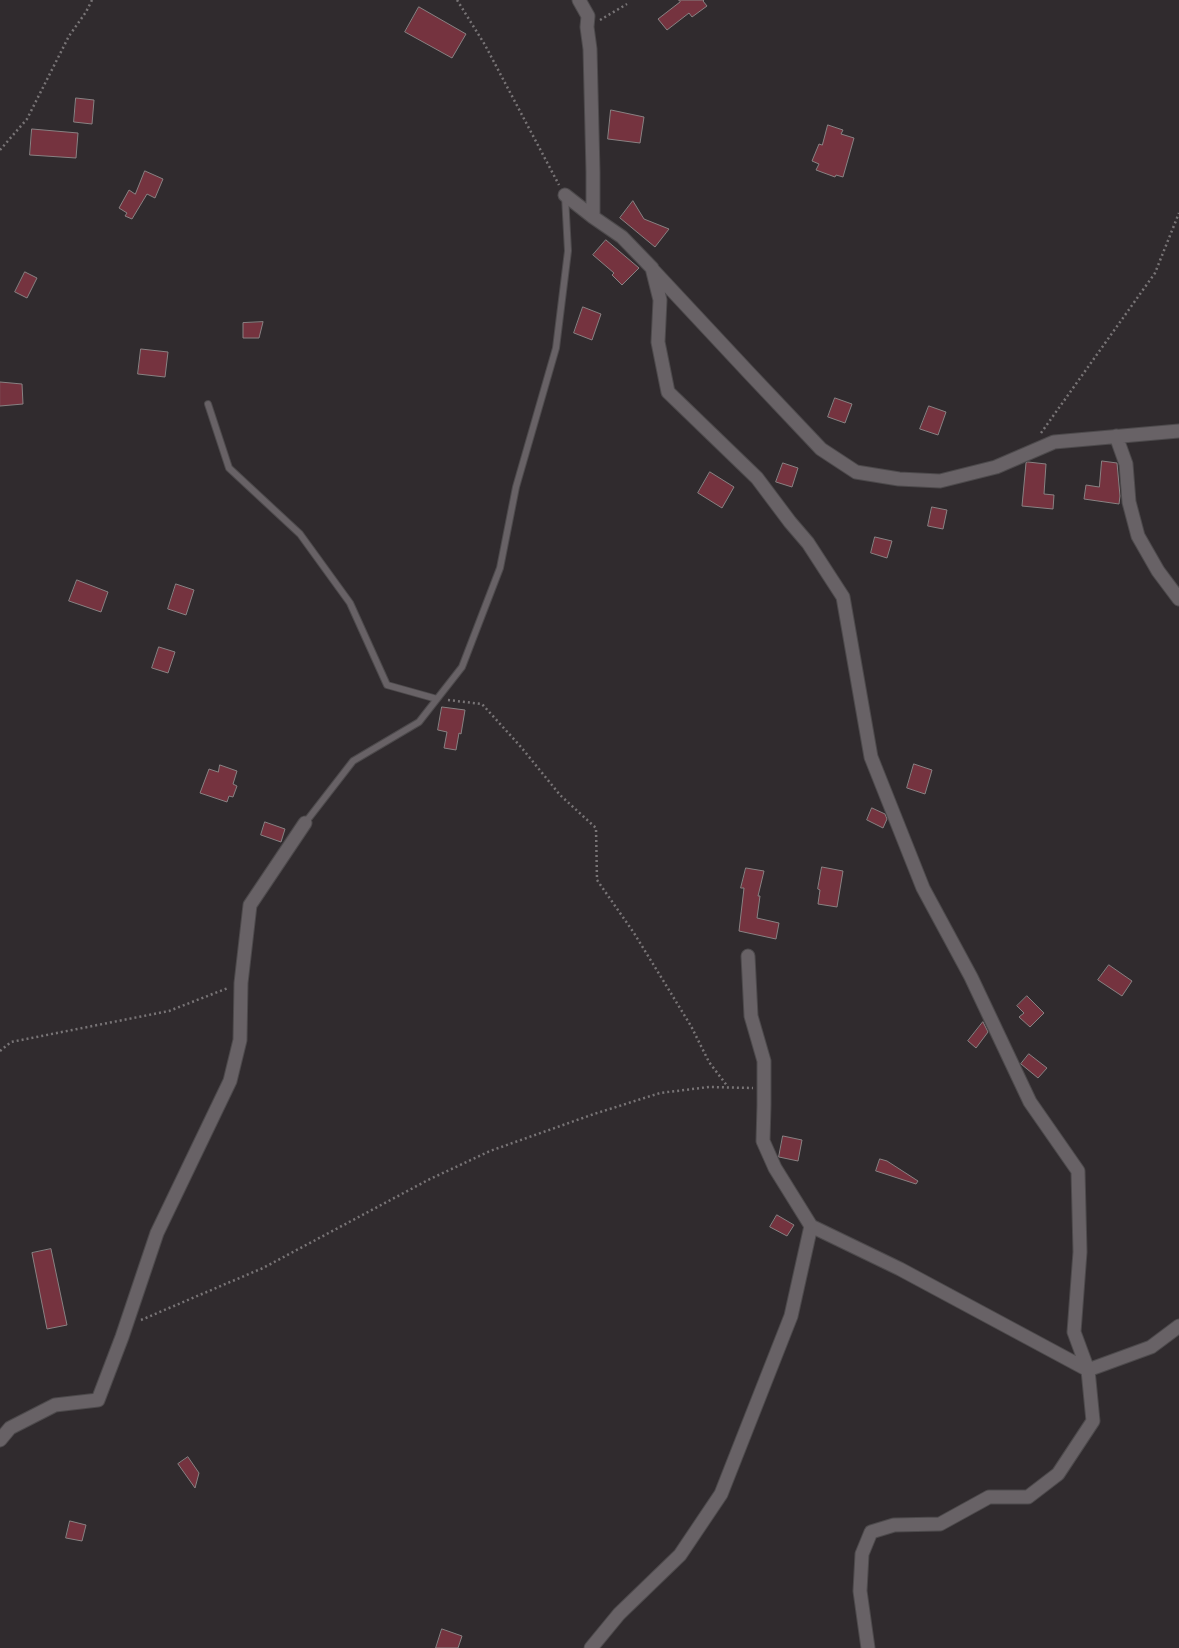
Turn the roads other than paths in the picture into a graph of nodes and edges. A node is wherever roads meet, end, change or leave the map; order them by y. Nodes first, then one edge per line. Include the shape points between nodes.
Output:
1 (579, 0) edge
2 (565, 195) joint
3 (593, 217) junction
4 (652, 268) junction
5 (208, 404) dead end
6 (1179, 431) edge
7 (1116, 436) junction
8 (1179, 599) edge
9 (437, 699) junction
10 (305, 824) joint
11 (748, 956) dead end
12 (811, 1226) junction
13 (1179, 1326) edge
14 (1088, 1370) junction
15 (0, 1440) edge
16 (591, 1648) edge
17 (868, 1648) edge

1 - 3 street via 588,16
2 - 3 street
2 - 9 lane via 568,251 556,348 516,487 500,568 462,667
3 - 4 street via 622,236
4 - 7 street via 822,449 856,472 899,479 940,480 996,467 1054,442
4 - 14 street via 660,300 658,342 668,392 757,478 808,543 843,597 871,757 923,888 971,977 1030,1102 1078,1171 1080,1252 1074,1332
5 - 9 lane via 229,468 300,534 350,603 387,685
6 - 7 street
7 - 8 street via 1126,464 1129,502 1138,536 1158,571
9 - 10 lane via 419,722 353,761
10 - 15 street via 250,905 241,983 240,1040 230,1081 156,1233 126,1326 98,1400 55,1405 10,1428
11 - 12 street via 751,1016 764,1061 763,1141 775,1168
12 - 14 street via 900,1269
12 - 16 street via 791,1316 721,1494 680,1555 619,1614
13 - 14 street via 1151,1347
14 - 17 street via 1093,1421 1058,1474 1028,1497 989,1497 940,1524 894,1525 871,1532 862,1554 860,1590

